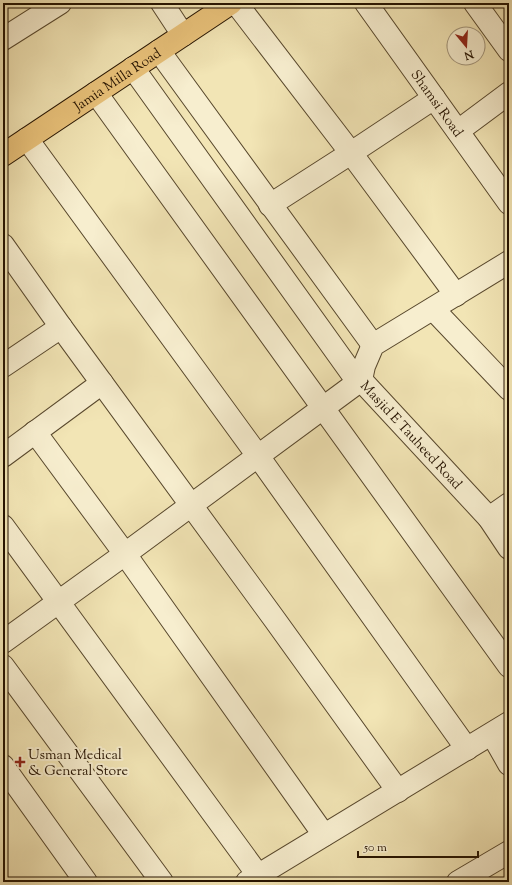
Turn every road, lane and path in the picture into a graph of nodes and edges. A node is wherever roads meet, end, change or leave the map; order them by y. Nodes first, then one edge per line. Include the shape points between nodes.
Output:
1 (60, 3) edge
2 (162, 3) edge
3 (231, 3) edge
4 (236, 3) edge
5 (366, 3) edge
6 (475, 3) edge
7 (183, 35) junction
8 (3, 39) edge
9 (509, 50) edge
10 (159, 51) junction
11 (133, 68) junction
12 (96, 93) junction
13 (509, 93) edge
14 (434, 98) junction
15 (458, 130) junction
16 (26, 139) junction
17 (351, 153) junction
18 (3, 155) edge
19 (509, 203) edge
20 (270, 204) junction
21 (3, 245) edge
22 (509, 262) edge
23 (456, 295) junction
24 (434, 309) junction
25 (61, 327) junction
26 (373, 345) junction
27 (3, 366) edge
28 (360, 381) junction
29 (102, 383) junction
30 (509, 389) edge
31 (323, 408) junction
32 (35, 432) junction
33 (3, 456) edge
34 (258, 456) junction
35 (509, 504) edge
36 (190, 505) junction
37 (489, 518) junction
38 (3, 526) edge
39 (509, 548) edge
40 (125, 554) junction
41 (58, 602) junction
42 (3, 642) edge
43 (3, 666) edge
44 (509, 666) edge
45 (500, 728) edge
46 (467, 749) junction
47 (509, 764) edge
48 (5, 773) edge
49 (398, 791) junction
50 (324, 835) junction
51 (509, 852) edge
52 (252, 878) edge
53 (86, 882) edge
54 (162, 882) edge
55 (458, 882) edge

1 - 8 street
2 - 7 street
3 - 7 main road, Jamia Milla Road
4 - 17 street
5 - 14 street, Shamsi Road
6 - 9 street
7 - 10 main road, Jamia Milla Road
10 - 11 main road, Jamia Milla Road
10 - 20 street
11 - 12 main road, Jamia Milla Road
11 - 28 street
12 - 16 main road, Jamia Milla Road
12 - 31 street
13 - 15 street
14 - 15 street, Shamsi Road
14 - 17 street
15 - 19 street, Shamsi Road
16 - 18 main road, Jamia Milla Road
16 - 34 street
17 - 20 street
17 - 23 street
20 - 26 street
21 - 25 street
22 - 23 street
23 - 24 street
24 - 26 street
24 - 30 street
25 - 27 street
25 - 29 street
26 - 28 street, Masjid E Tauheed Road
28 - 31 street
28 - 37 street, Masjid E Tauheed Road
29 - 32 street
29 - 36 street
31 - 34 street
31 - 44 street
32 - 33 street
32 - 40 street
34 - 36 street
34 - 46 street
35 - 37 street
36 - 40 street
36 - 49 street
37 - 39 street, Masjid E Tauheed Road
38 - 41 street
40 - 41 street
40 - 50 street
41 - 42 street
41 - 52 street
43 - 54 street
45 - 46 street
45 - 47 street
46 - 49 street
48 - 53 street
49 - 50 street
50 - 52 street
51 - 55 street

